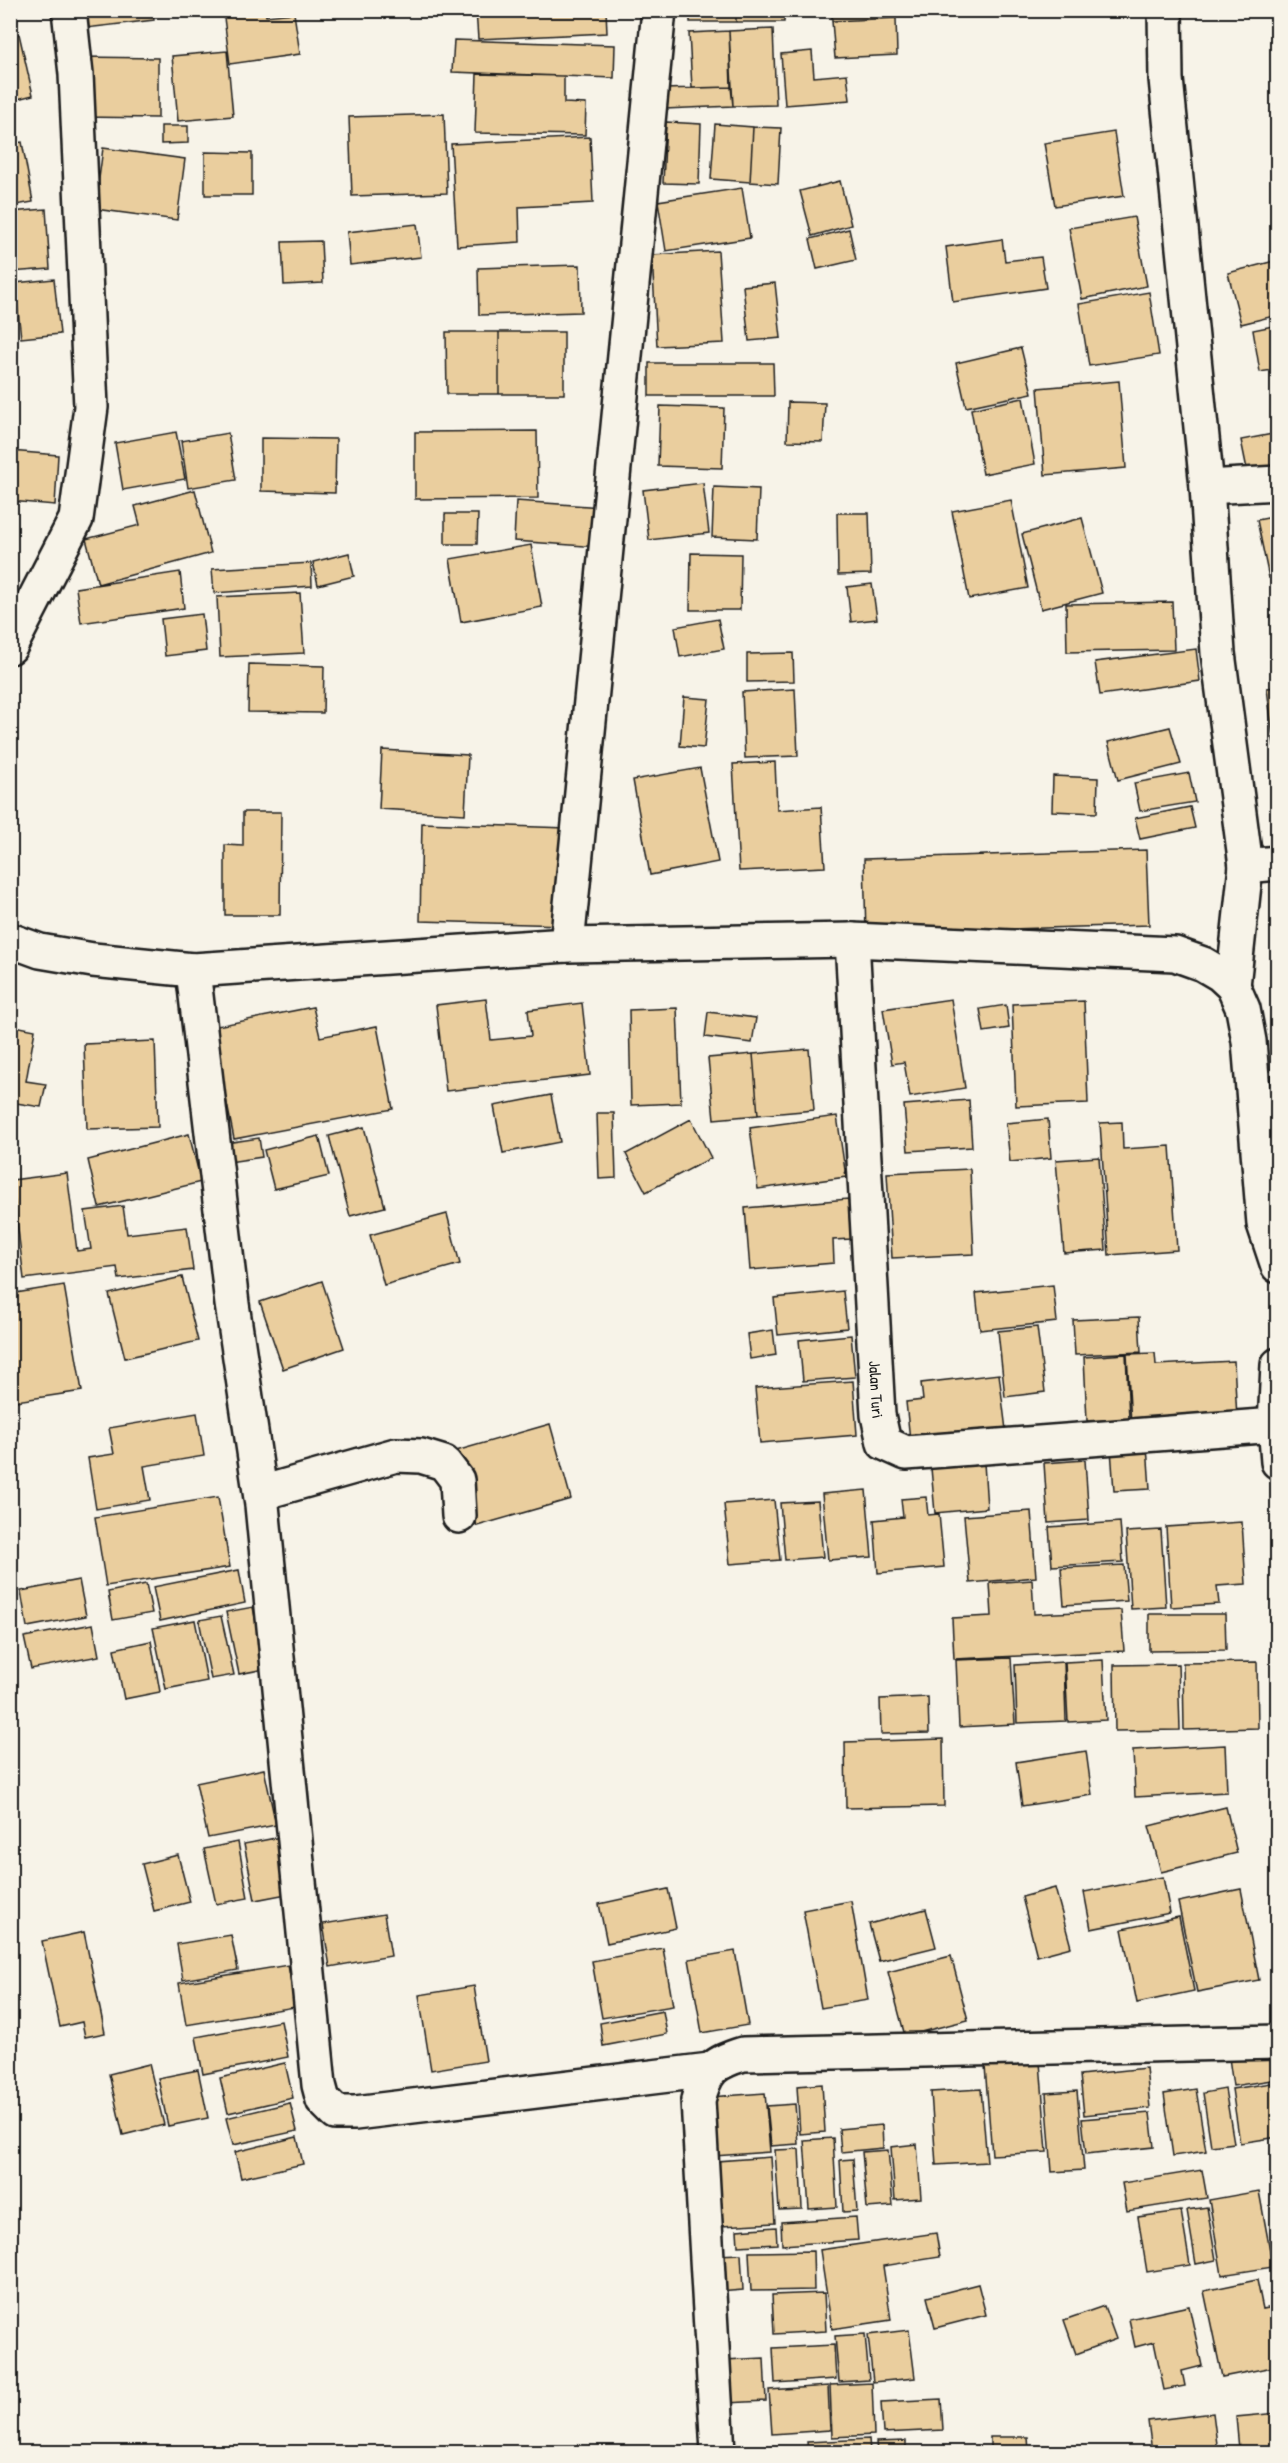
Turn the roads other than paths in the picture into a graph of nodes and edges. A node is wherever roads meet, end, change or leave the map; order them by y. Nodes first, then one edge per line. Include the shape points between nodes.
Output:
1 (69, 10) edge
2 (659, 10) edge
3 (1165, 10) edge
4 (1278, 483) edge
5 (1207, 487) junction
6 (10, 646) edge
7 (1262, 865) edge
8 (10, 940) edge
9 (852, 940) junction
10 (567, 945) junction
11 (193, 970) junction
12 (1233, 986) junction
13 (1278, 1266) edge
14 (1278, 1365) edge
15 (1275, 1425) junction
16 (1278, 1462) edge
17 (261, 1493) junction
18 (459, 1516) dead end
19 (1278, 2042) edge
20 (710, 2070) junction
21 (718, 2452) edge

1 - 6 street via 76,74 91,406 76,519
2 - 10 street
3 - 5 street via 1166,79
4 - 5 street
5 - 7 street via 1218,653
7 - 12 street
8 - 11 street via 40,951 93,960
9 - 10 street
9 - 12 street via 1175,954 1203,964
9 - 15 street, Jalan Turi via 878,1415 884,1443 906,1453
10 - 11 street
11 - 17 street via 232,1304
12 - 13 street via 1249,1041 1264,1224
14 - 15 street
15 - 16 street
17 - 18 street via 396,1455 421,1456 444,1463 457,1480
17 - 20 street via 323,2100 336,2113 355,2113
19 - 20 street via 743,2054 723,2060
20 - 21 street via 698,2100

